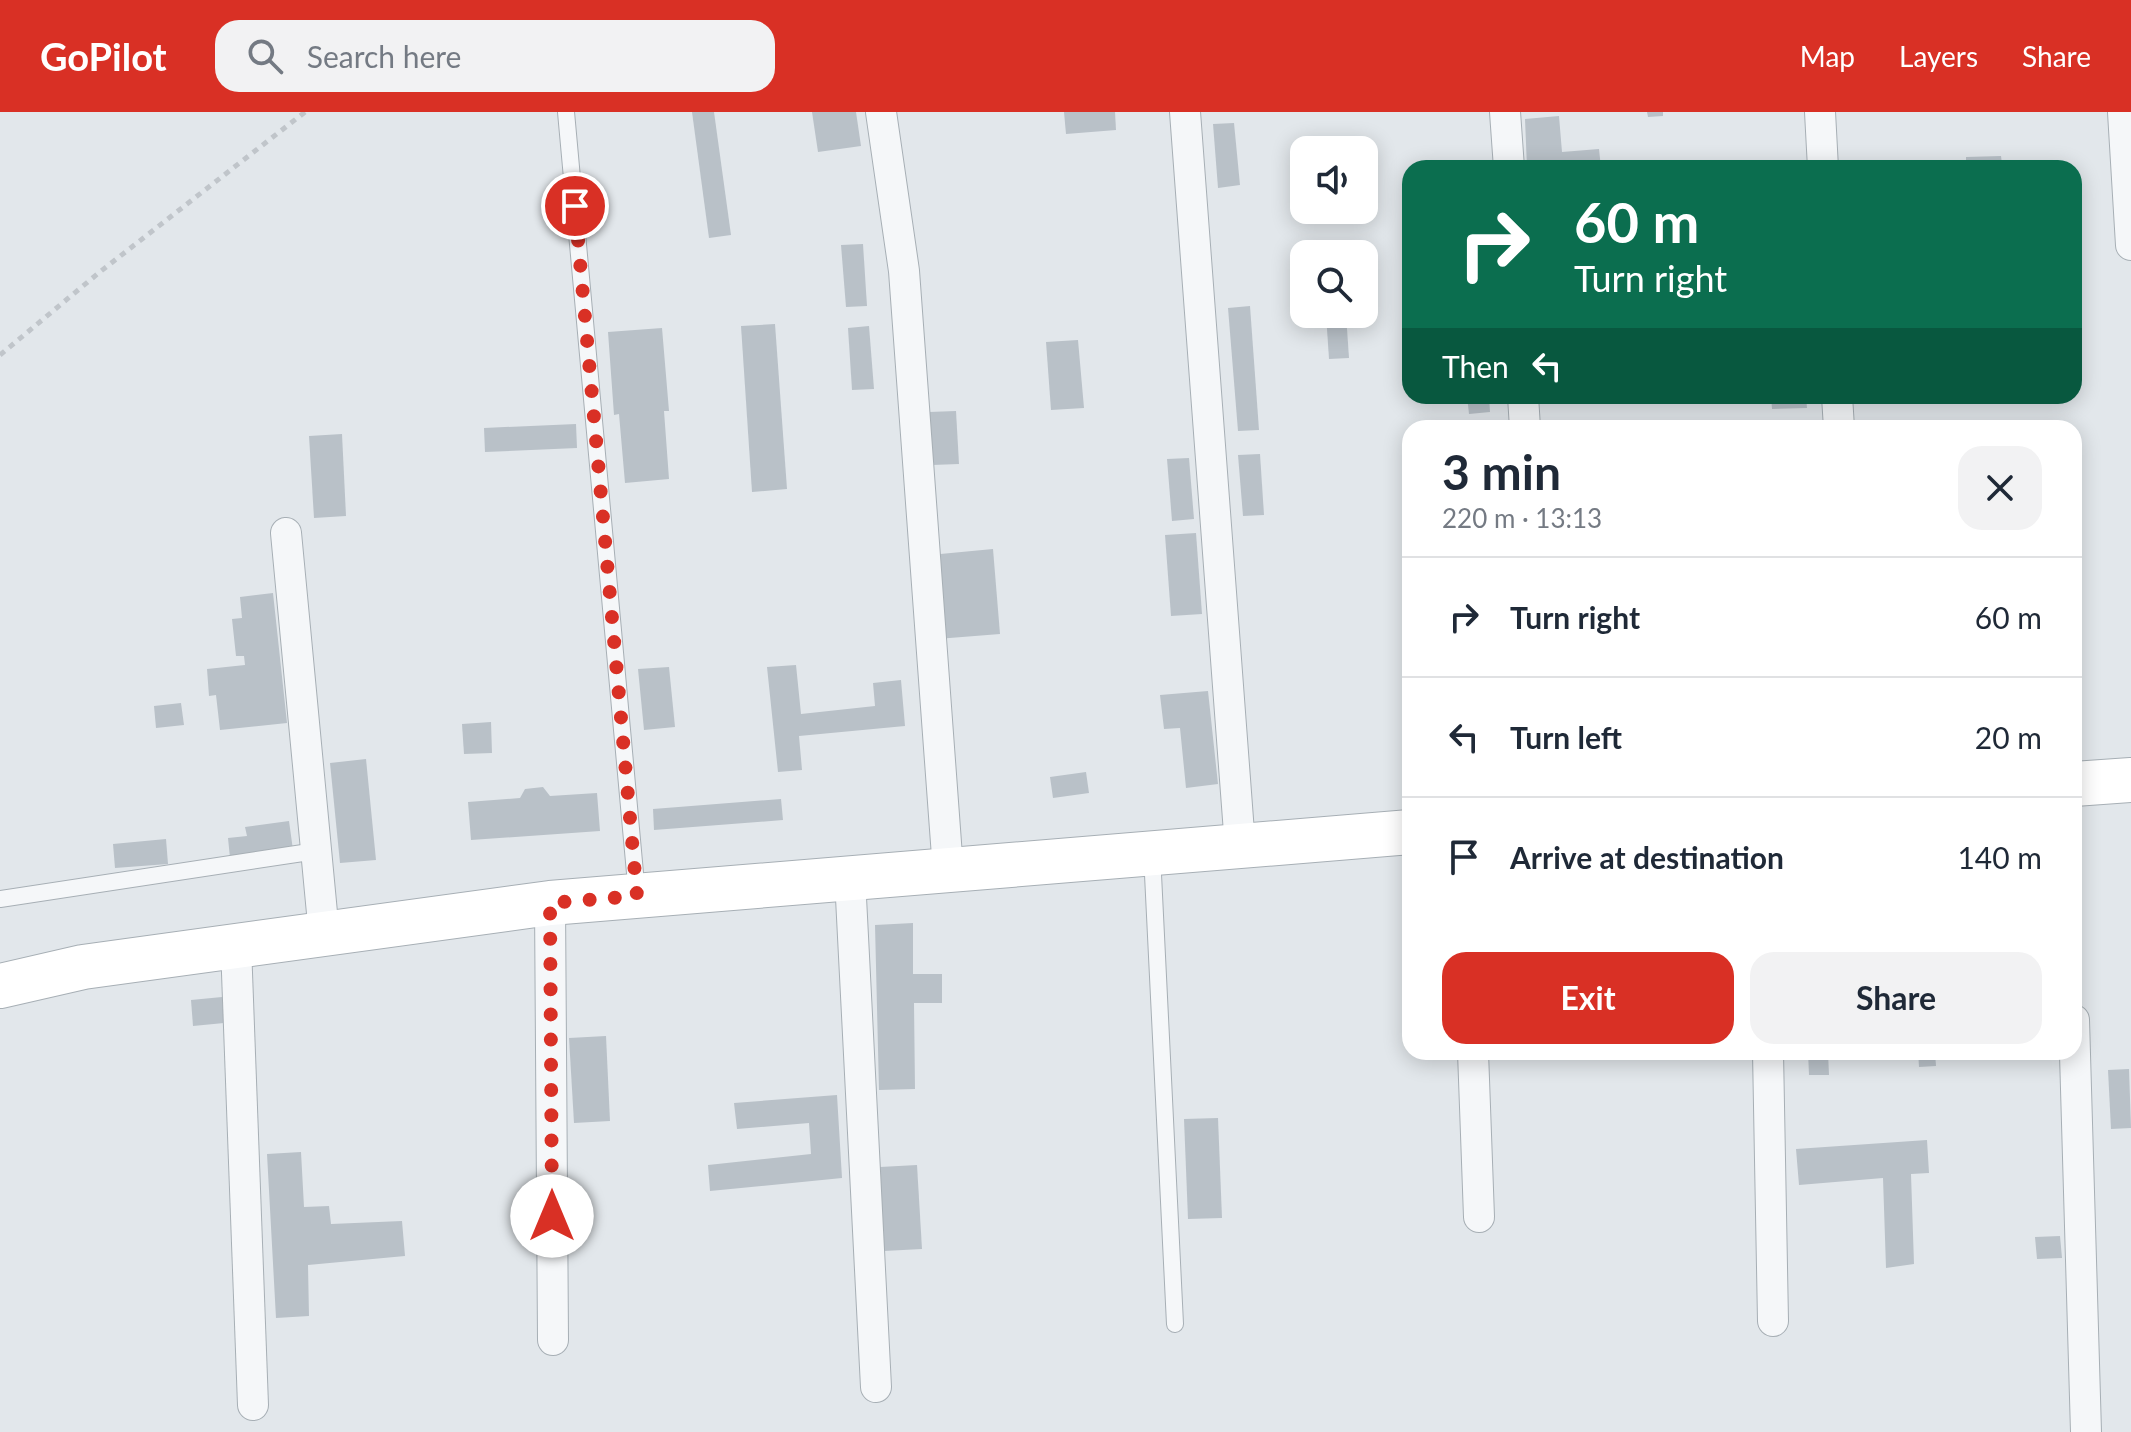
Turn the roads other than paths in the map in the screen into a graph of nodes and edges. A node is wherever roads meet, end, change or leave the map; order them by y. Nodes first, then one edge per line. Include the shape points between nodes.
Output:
1 (566, 112) edge
2 (881, 112) edge
3 (1185, 112) edge
4 (1505, 112) edge
5 (1820, 112) edge
6 (2126, 125) edge
7 (1508, 160) edge
8 (1823, 160) edge
9 (2131, 245) edge
10 (286, 533) dead end
11 (2131, 780) edge
12 (2082, 783) edge
13 (1402, 833) edge
14 (1240, 846) junction
15 (316, 851) junction
16 (1152, 853) junction
17 (948, 870) junction
18 (850, 878) junction
19 (637, 896) junction
20 (0, 899) edge
21 (550, 903) junction
22 (324, 934) junction
23 (236, 946) junction
24 (0, 986) edge
25 (1473, 1060) edge
26 (1768, 1060) edge
27 (2075, 1060) edge
28 (1479, 1217) dead end
29 (1773, 1321) dead end
30 (1175, 1324) dead end
31 (553, 1340) dead end
32 (876, 1387) dead end
33 (253, 1405) dead end
34 (2086, 1432) edge

1 - 19 lane
2 - 17 street via 904,271
3 - 14 street
4 - 7 street
5 - 8 street
6 - 9 street
10 - 15 street
11 - 12 street
13 - 14 street
14 - 16 street
15 - 20 lane
15 - 22 street
16 - 17 street
16 - 30 lane
17 - 18 street
18 - 19 street
18 - 32 street
19 - 21 street
21 - 22 street
21 - 31 street
22 - 23 street
23 - 24 street via 83,967
23 - 33 street
25 - 28 street
26 - 29 street
27 - 34 street

